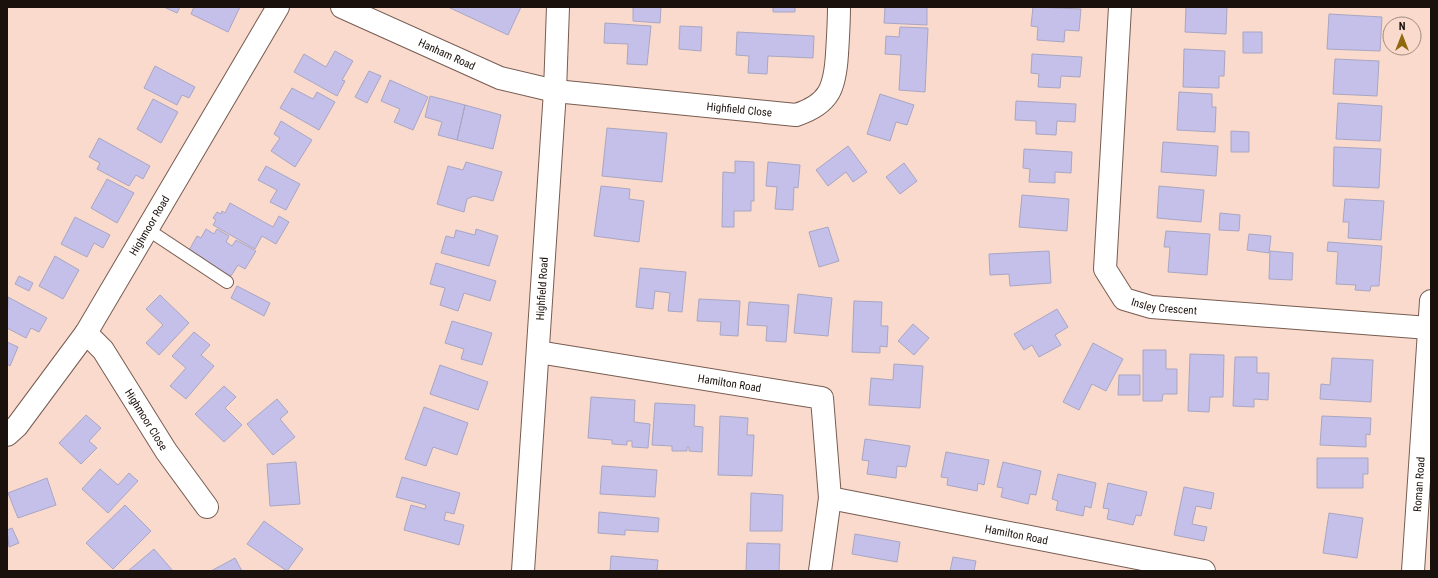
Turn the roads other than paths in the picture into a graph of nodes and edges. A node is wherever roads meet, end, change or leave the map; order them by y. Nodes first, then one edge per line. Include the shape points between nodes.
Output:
1 (278, 7) edge
2 (342, 7) edge
3 (558, 7) edge
4 (839, 7) edge
5 (1120, 7) edge
6 (555, 91) junction
7 (147, 229) junction
8 (227, 282) dead end
9 (1431, 301) edge
10 (1429, 328) junction
11 (86, 333) junction
12 (538, 352) junction
13 (7, 435) edge
14 (830, 498) junction
15 (208, 507) dead end
16 (1420, 559) edge
17 (522, 571) edge
18 (820, 571) edge
19 (1204, 571) edge

1 - 7 street, Highmoor Road
2 - 6 street, Hanham Road via 500,78
3 - 6 street, Highfield Road
4 - 6 street, Highfield Close via 836,78 829,95 821,103 796,115
5 - 10 street, Insley Crescent via 1105,269 1124,299 1151,307
6 - 12 street, Highfield Road
7 - 8 lane
7 - 11 street, Highmoor Road
9 - 10 street, Roman Road
10 - 16 street, Roman Road
11 - 13 street, Highmoor Road via 17,426
11 - 15 street, Highmoor Close via 103,350 166,451
12 - 14 street, Hamilton Road via 822,398
12 - 17 street, Highfield Road
14 - 18 street, Hamilton Road
14 - 19 street, Hamilton Road

